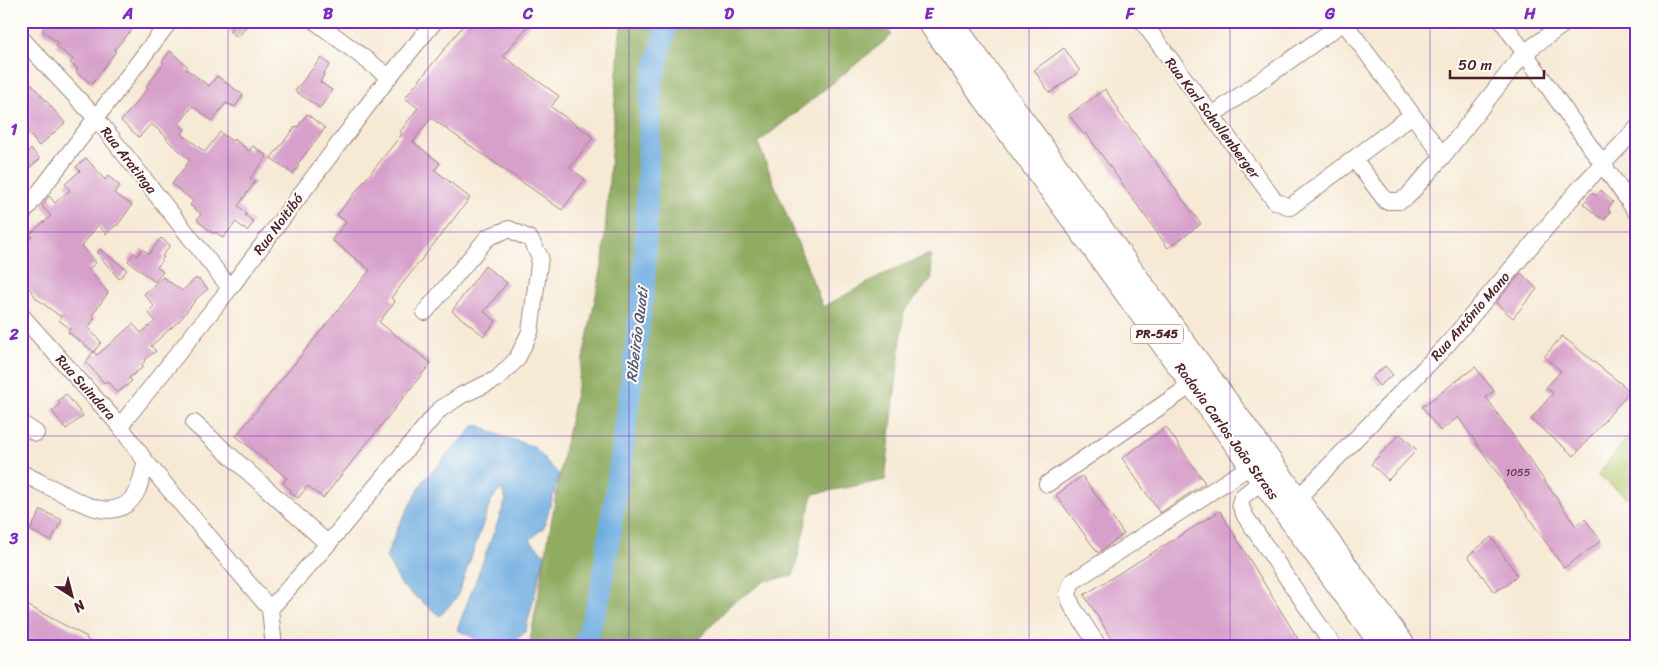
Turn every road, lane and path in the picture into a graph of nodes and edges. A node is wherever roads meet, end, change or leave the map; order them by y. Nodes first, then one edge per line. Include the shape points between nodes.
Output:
1 (170, 21) edge
2 (315, 21) edge
3 (435, 21) edge
4 (929, 21) edge
5 (950, 21) edge
6 (1502, 21) edge
7 (1568, 21) edge
8 (1344, 22) edge
9 (1147, 23) edge
10 (21, 38) edge
11 (1524, 52) junction
12 (389, 77) junction
13 (1412, 115) junction
14 (1211, 116) junction
15 (96, 118) junction
16 (1637, 128) edge
17 (1443, 156) junction
18 (1354, 159) junction
19 (1602, 164) junction
20 (1637, 213) edge
21 (21, 216) edge
22 (230, 288) junction
23 (425, 312) dead end
24 (21, 315) edge
25 (1193, 384) junction
26 (21, 423) edge
27 (194, 423) dead end
28 (120, 426) junction
29 (36, 433) dead end
30 (146, 462) junction
31 (1257, 472) junction
32 (21, 473) edge
33 (1047, 484) dead end
34 (1297, 499) junction
35 (328, 544) junction
36 (270, 609) junction
37 (274, 647) edge
38 (1099, 647) edge
39 (1334, 647) edge
40 (1384, 647) edge
41 (1404, 647) edge

1 - 15 street
2 - 12 street
3 - 12 street, Rua Noitibó
4 - 25 highway, Rodovia Carlos João Strass / PR-545
5 - 34 highway, Rodovia Carlos João Strass / PR-545
6 - 11 street
7 - 11 street
8 - 13 street
8 - 14 street
9 - 14 street, Rua Karl Schollenberger
10 - 15 street, Rua Aratinga
11 - 17 street
11 - 19 street
12 - 22 street, Rua Noitibó
13 - 17 street
13 - 18 street
14 - 18 street, Rua Karl Schollenberger via 1276,201 1290,207
15 - 21 street
15 - 22 street, Rua Aratinga
16 - 19 street, Rua Antônio Mano
17 - 18 street via 1407,197 1399,201 1386,201
19 - 20 street
19 - 34 street, Rua Antônio Mano via 1446,346
22 - 28 street, Rua Noitibó
23 - 35 street via 488,237 508,229 530,239 540,257 530,332 517,359 497,379 439,410
24 - 28 street, Rua Suindara
25 - 31 highway, Rodovia Carlos João Strass / PR-545
25 - 33 street
26 - 29 street
27 - 35 street
28 - 30 street, Rua Suindara
30 - 32 street via 137,490 125,504 113,509 82,504
30 - 36 street, Rua Suindara
31 - 38 street via 1072,582 1068,594 1072,606
31 - 39 street via 1240,504 1245,516
31 - 40 highway, Rodovia Carlos João Strass / PR-545
34 - 41 highway, Rodovia Carlos João Strass / PR-545
35 - 36 street
36 - 37 street

